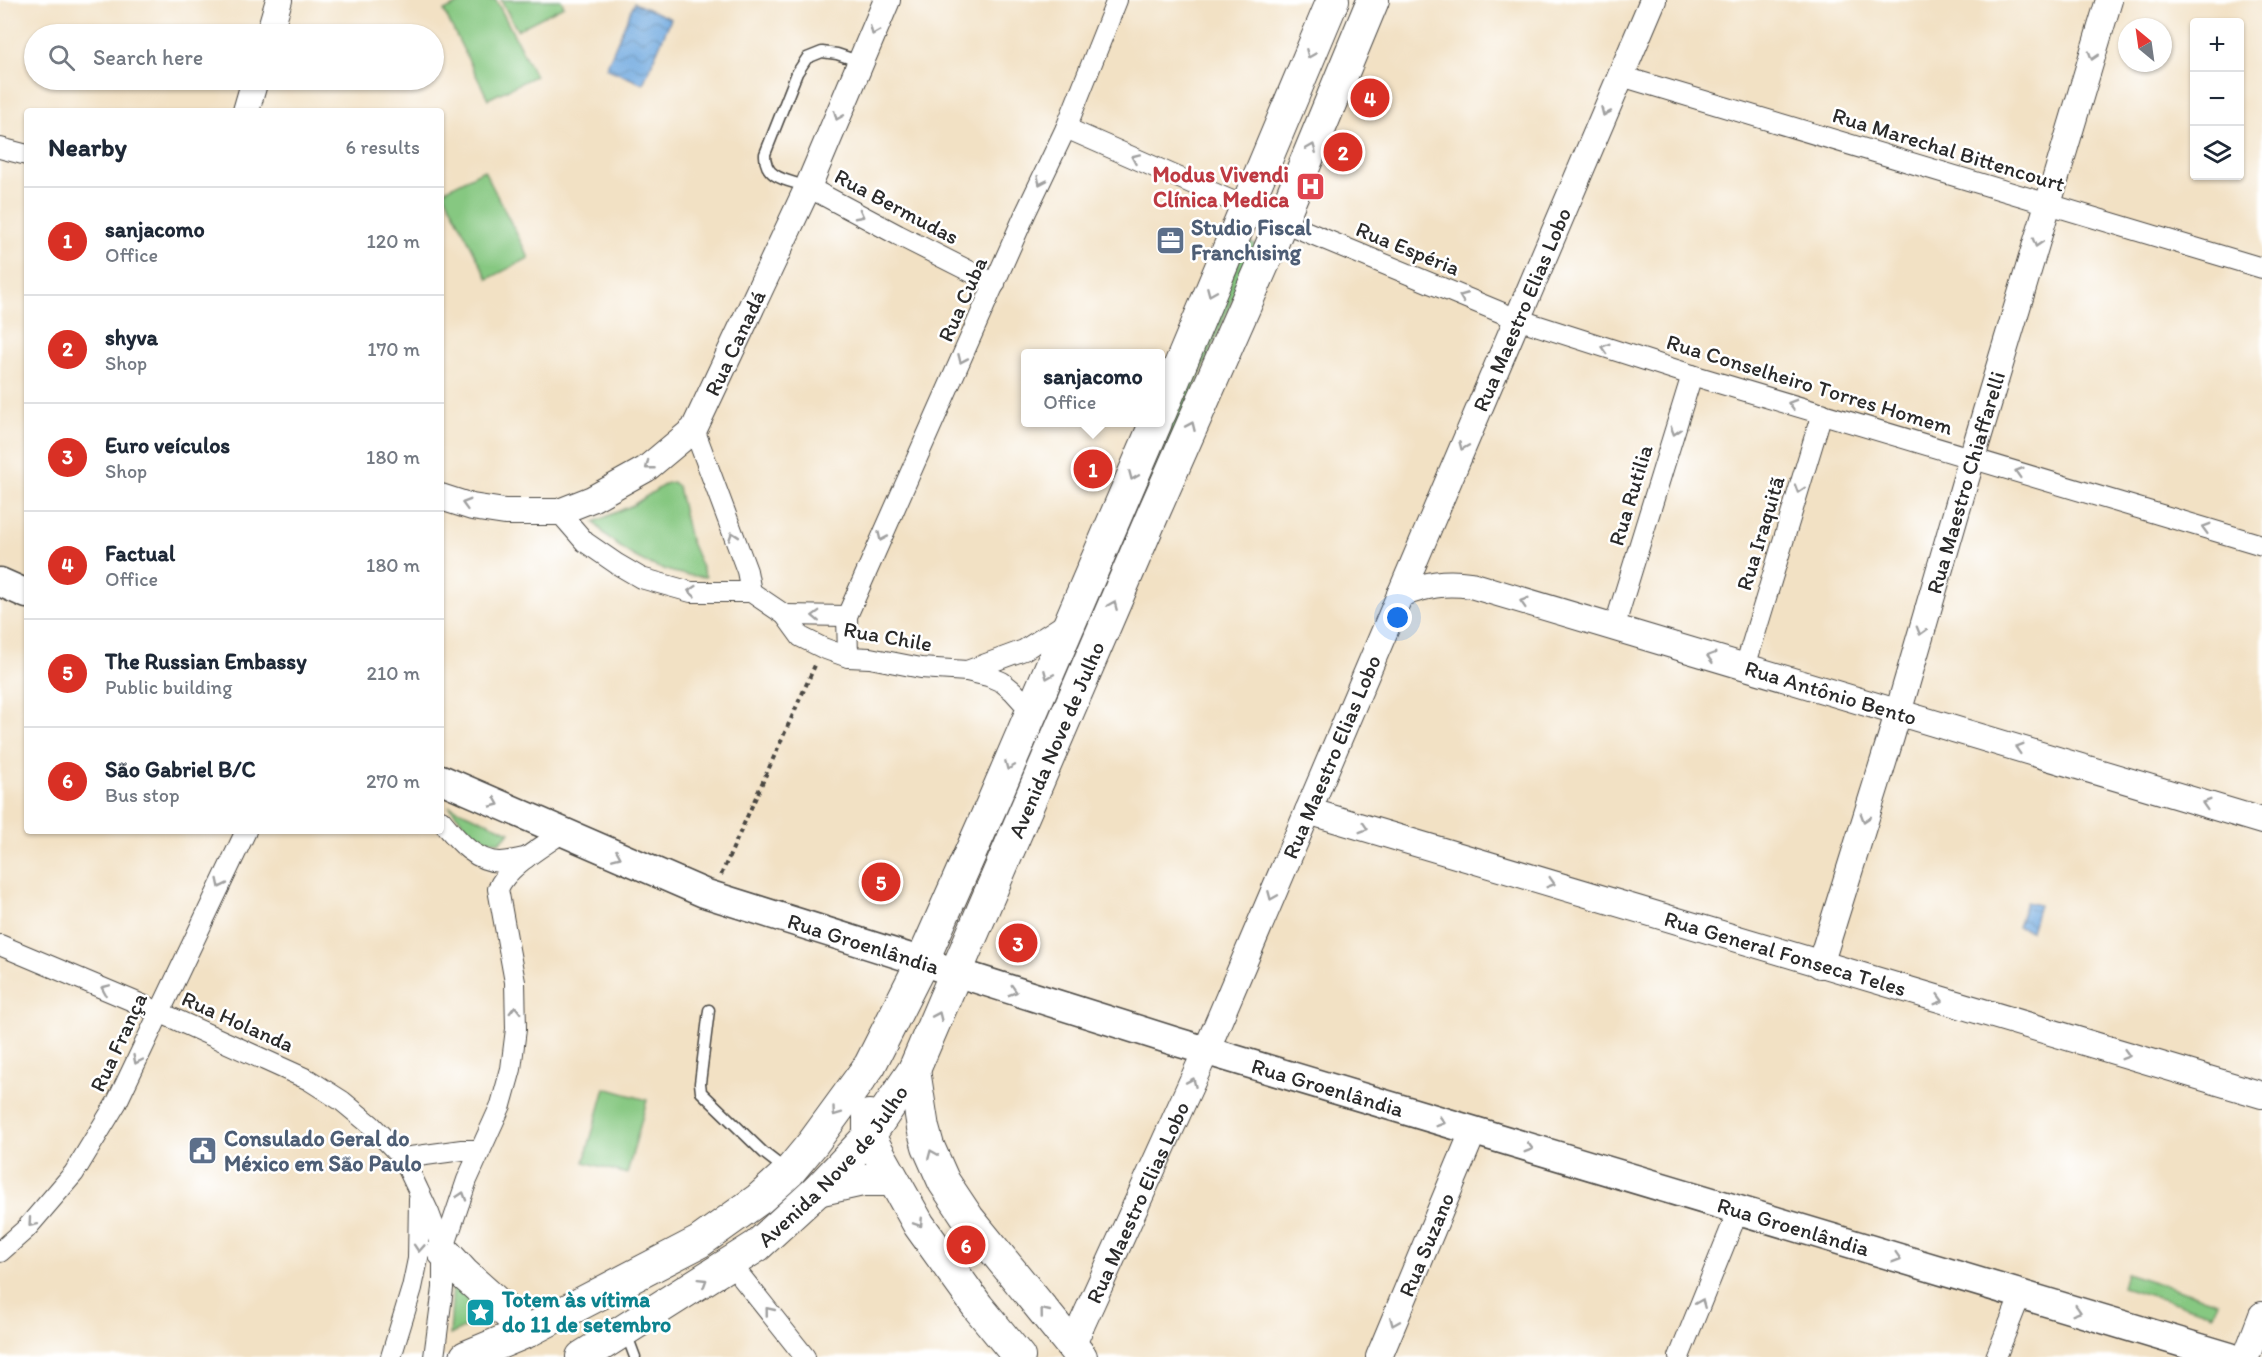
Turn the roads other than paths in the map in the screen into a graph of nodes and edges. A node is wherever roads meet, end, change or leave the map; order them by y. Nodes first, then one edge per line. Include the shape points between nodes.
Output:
1 (279, 0) edge
2 (887, 0) edge
3 (1118, 0) edge
4 (1333, 0) edge
5 (1373, 0) edge
6 (1653, 0) edge
7 (2109, 0) edge
8 (272, 24) edge
9 (861, 62) junction
10 (1621, 76) junction
11 (252, 90) edge
12 (247, 108) edge
13 (1066, 128) junction
14 (0, 148) edge
15 (24, 154) edge
16 (808, 187) junction
17 (2048, 205) junction
18 (1246, 207) junction
19 (1282, 222) junction
20 (2262, 268) edge
21 (995, 284) junction
22 (1517, 319) junction
23 (1692, 375) junction
24 (1165, 403) edge
25 (1821, 413) junction
26 (1154, 427) edge
27 (693, 429) junction
28 (1972, 458) junction
29 (444, 498) edge
30 (559, 512) junction
31 (2262, 545) edge
32 (0, 582) edge
33 (751, 592) junction
34 (24, 593) edge
35 (1400, 594) junction
36 (785, 615) junction
37 (847, 616) junction
38 (1071, 619) junction
39 (1614, 628) junction
40 (848, 657) junction
41 (1745, 667) junction
42 (968, 671) junction
43 (1032, 712) junction
44 (1898, 712) junction
45 (444, 780) edge
46 (1308, 811) junction
47 (2262, 821) edge
48 (444, 823) edge
49 (564, 832) junction
50 (245, 834) edge
51 (526, 858) junction
52 (0, 945) edge
53 (922, 962) junction
54 (1820, 965) junction
55 (957, 973) junction
56 (709, 1010) dead end
57 (159, 1012) junction
58 (1206, 1051) junction
59 (870, 1065) junction
60 (914, 1070) junction
61 (2262, 1095) edge
62 (1473, 1132) junction
63 (869, 1136) junction
64 (480, 1150) junction
65 (403, 1158) junction
66 (789, 1172) junction
67 (893, 1180) junction
68 (419, 1190) junction
69 (818, 1190) junction
70 (1738, 1211) junction
71 (443, 1251) junction
72 (0, 1252) edge
73 (731, 1264) junction
74 (2021, 1294) junction
75 (2262, 1315) edge
76 (528, 1331) junction
77 (630, 1344) edge
78 (1077, 1351) edge
79 (391, 1357) edge
80 (434, 1357) edge
81 (466, 1357) edge
82 (582, 1357) edge
83 (805, 1357) edge
84 (1019, 1357) edge
85 (1379, 1357) edge
86 (1679, 1357) edge
87 (1996, 1357) edge
88 (2230, 1357) edge
89 (2246, 1357) edge

1 - 8 street
2 -> 9 street, Rua Canadá
3 - 13 street, Rua Cuba
4 -> 18 main road
19 -> 5 main road, Avenida Nove de Julho
6 - 10 street, Rua Maestro Elias Lobo
7 -> 17 street, Rua Maestro Chiaffarelli
9 -> 16 street, Rua Canadá
9 - 16 lane via 822,52 807,58 797,73 764,165 772,174
10 - 17 street, Rua Marechal Bittencourt
10 -> 22 street, Rua Maestro Elias Lobo
11 - 12 street
18 -> 13 street, Rua Espéria
13 -> 21 street, Rua Cuba
14 - 15 street
16 -> 21 street, Rua Bermudas
16 - 27 street, Rua Canadá
17 - 20 street, Rua Marechal Bittencourt
17 -> 28 street, Rua Maestro Chiaffarelli
18 - 19 street, Rua Espéria
18 -> 24 main road
22 -> 19 street, Rua Espéria
55 -> 19 main road, Avenida Nove de Julho via 1143,535
21 -> 37 street, Rua Cuba
23 -> 22 street, Rua Conselheiro Torres Homem
22 -> 35 street, Rua Maestro Elias Lobo
25 -> 23 street, Rua Conselheiro Torres Homem
23 -> 39 street, Rua Rutilia
25 - 28 street, Rua Conselheiro Torres Homem
25 -> 41 street, Rua Iraquitã
26 -> 38 main road, Avenida Nove de Julho
27 -> 30 street, Rua Canadá via 646,469 592,500
33 -> 27 street via 747,571
31 -> 28 street, Rua Conselheiro Torres Homem
28 -> 44 street, Rua Maestro Chiaffarelli
30 -> 29 street, Rua Canadá via 505,512
33 -> 30 street via 691,592 641,578 585,542
32 - 34 main road
33 - 36 street, Rua Chile
39 -> 35 street, Rua Antônio Bento via 1470,585 1433,584
35 - 46 street, Rua Maestro Elias Lobo
37 -> 36 street
36 - 40 street, Rua Chile via 801,637
37 - 40 street, Rua Cuba
38 - 42 street, Rua Chile via 1024,650
38 -> 43 main road, Avenida Nove de Julho
41 -> 39 street, Rua Antônio Bento
40 - 42 street, Rua Chile
41 - 44 street, Rua Antônio Bento
42 - 43 street, Rua Chile via 1002,682
43 -> 53 main road, Avenida Nove de Julho
47 -> 44 street, Rua Antônio Bento
44 -> 54 street, Rua Maestro Chiaffarelli
45 -> 49 main road, Rua Groenlândia
46 -> 54 street, Rua General Fonseca Teles
46 -> 58 street, Rua Maestro Elias Lobo
48 - 51 street via 476,855 502,862
49 - 51 street
49 -> 53 main road, Rua Groenlândia via 712,895
50 -> 57 street, Rua França
64 -> 51 street via 501,1105 516,1029 515,982 498,889 501,881
57 -> 52 street, Rua Holanda
53 - 55 main road, Rua Groenlândia
53 - 59 main road, Avenida Nove de Julho
54 -> 61 street, Rua General Fonseca Teles
55 -> 58 main road, Rua Groenlândia
60 -> 55 main road, Avenida Nove de Julho
56 - 66 lane via 701,1092
57 - 65 street, Rua Holanda via 309,1080 371,1125
57 -> 72 street, Rua França via 117,1102 74,1173 26,1229
58 -> 62 main road, Rua Groenlândia
78 -> 58 street, Rua Maestro Elias Lobo
59 - 63 main road
59 -> 66 main road, Avenida Nove de Julho
60 - 63 main road, Avenida Nove de Julho
78 -> 60 main road via 968,1218 944,1182 923,1128
62 -> 70 main road, Rua Groenlândia
62 -> 85 street, Rua Suzano
63 - 67 main road
63 - 69 main road, Avenida Nove de Julho
64 - 65 street
71 -> 64 street
65 - 68 street, Rua Holanda
66 - 76 main road, Avenida Nove de Julho via 699,1242
67 - 69 main road via 863,1180
67 -> 84 main road via 919,1225
68 - 71 street, Rua Holanda
68 -> 79 street via 418,1259
69 - 73 main road, Avenida Nove de Julho via 757,1246
70 -> 74 main road, Rua Groenlândia
86 -> 70 street
71 - 76 main road
71 - 80 street via 443,1288
77 -> 73 main road, Avenida Nove de Julho
83 -> 73 street
74 - 87 street
74 -> 88 main road, Rua Groenlândia
75 - 89 street
76 - 81 main road, Avenida Nove de Julho
77 - 82 main road, Avenida Nove de Julho

